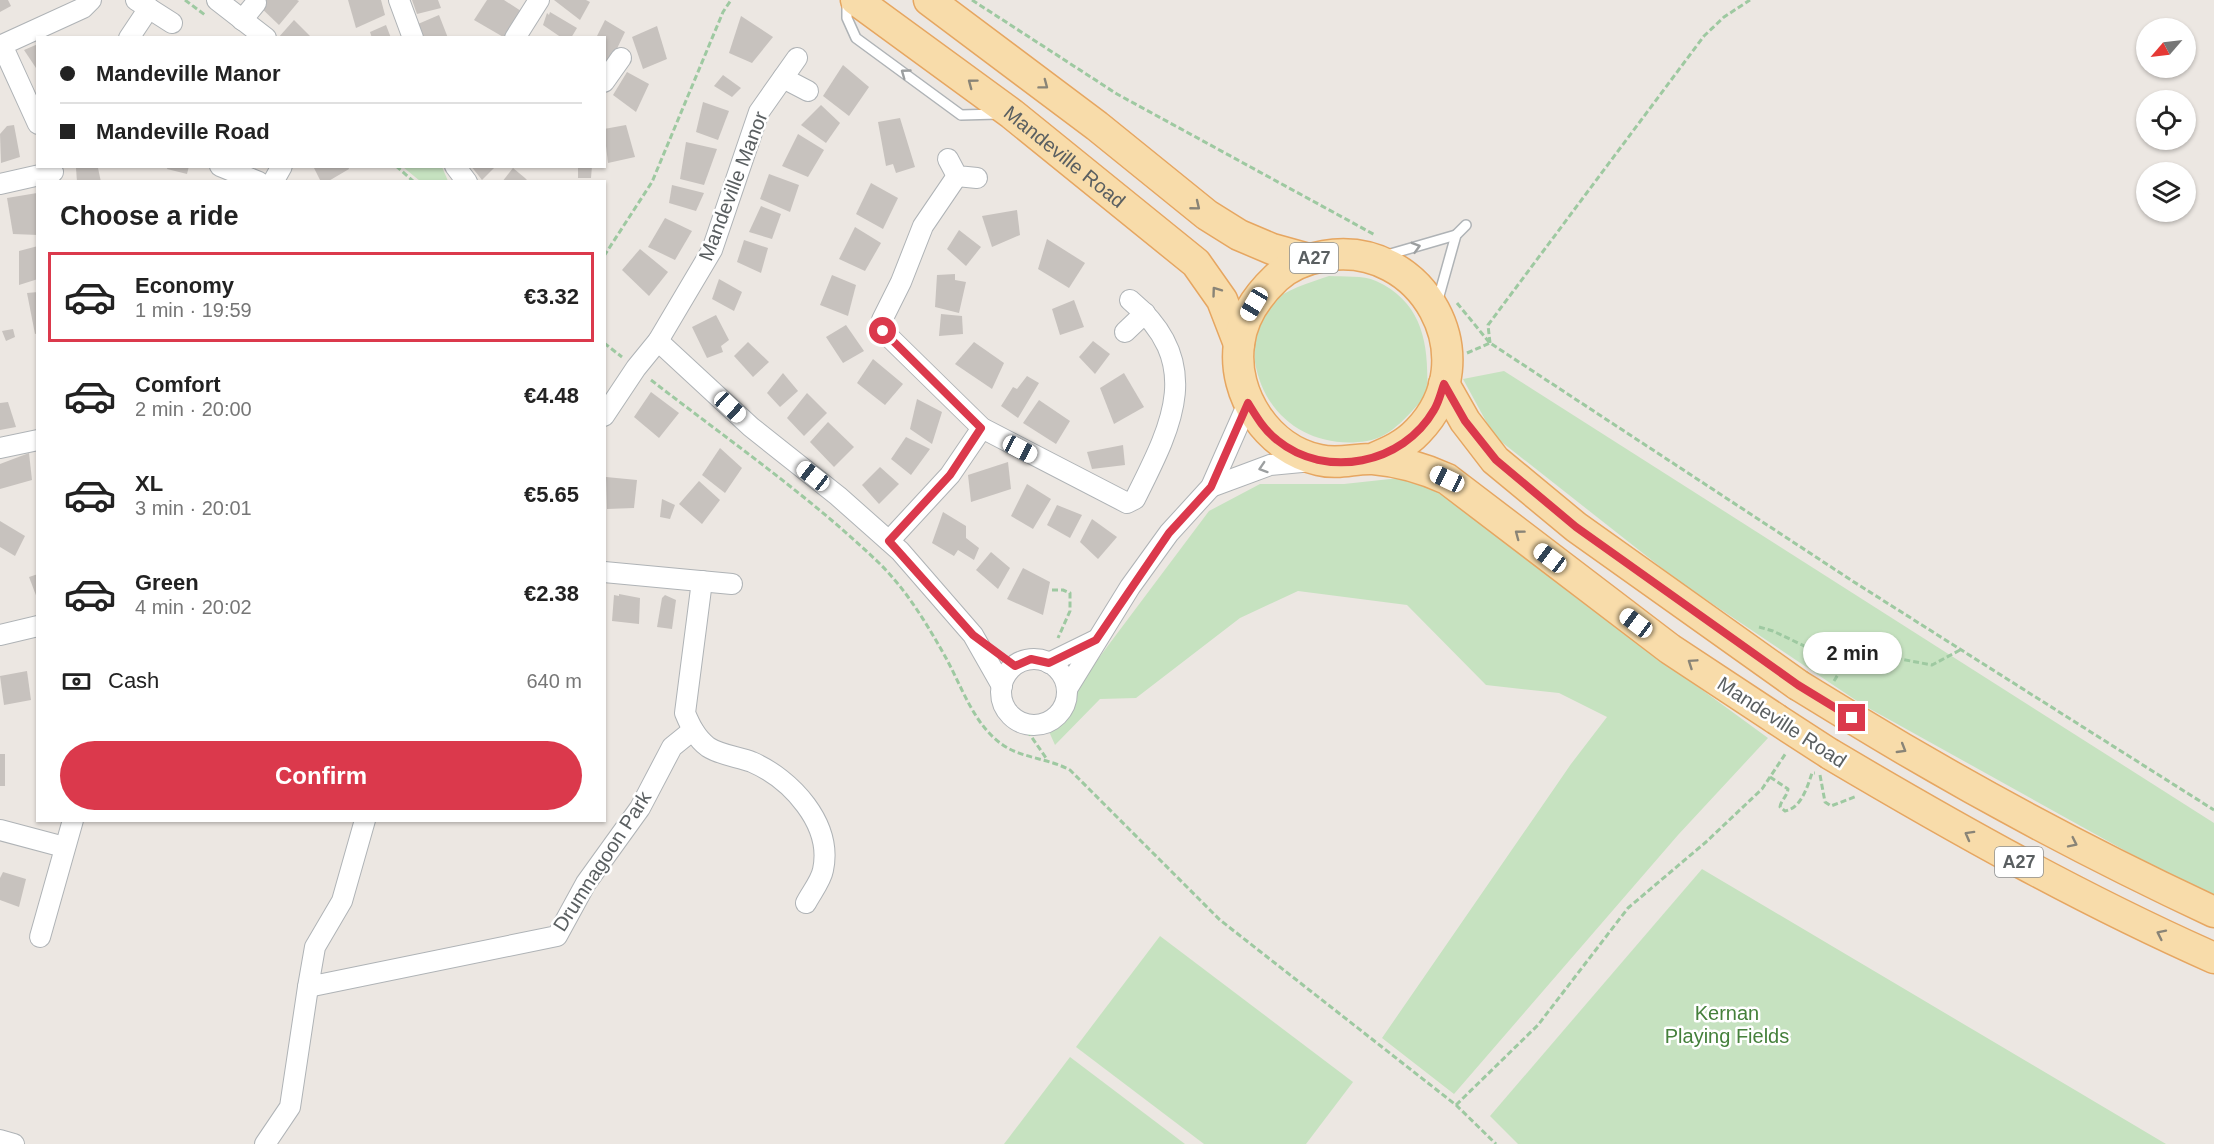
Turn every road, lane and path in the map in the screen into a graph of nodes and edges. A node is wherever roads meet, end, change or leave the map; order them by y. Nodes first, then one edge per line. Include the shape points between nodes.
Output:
1 (91, 0) edge
2 (217, 0) edge
3 (399, 0) edge
4 (539, 0) edge
5 (731, 0) edge
6 (847, 0) edge
7 (856, 0) edge
8 (930, 0) edge
9 (972, 0) edge
10 (1749, 0) edge
11 (256, 3) dead end
12 (142, 4) edge
13 (242, 20) junction
14 (172, 23) dead end
15 (130, 36) edge
16 (263, 36) edge
17 (412, 36) edge
18 (520, 36) edge
19 (1, 45) edge
20 (621, 58) dead end
21 (797, 58) dead end
22 (783, 78) junction
23 (606, 79) edge
24 (808, 92) dead end
25 (1012, 114) junction
26 (36, 120) edge
27 (225, 168) edge
28 (398, 168) edge
29 (961, 171) dead end
30 (53, 173) edge
31 (254, 180) edge
32 (412, 180) edge
33 (0, 184) edge
34 (1466, 225) dead end
35 (1456, 236) junction
36 (606, 253) edge
37 (1390, 255) junction
38 (1308, 259) junction
39 (1438, 298) junction
40 (1130, 300) dead end
41 (1145, 313) junction
42 (1125, 332) dead end
43 (658, 341) junction
44 (1490, 343) junction
45 (1239, 344) junction
46 (606, 345) edge
47 (636, 368) junction
48 (1446, 373) junction
49 (1248, 403) junction
50 (606, 413) edge
51 (981, 428) junction
52 (36, 440) edge
53 (0, 448) edge
54 (1372, 459) junction
55 (1318, 460) junction
56 (1211, 487) junction
57 (889, 541) junction
58 (606, 572) edge
59 (702, 581) junction
60 (732, 584) dead end
61 (1052, 590) dead end
62 (36, 626) edge
63 (1755, 626) dead end
64 (0, 635) edge
65 (973, 635) junction
66 (1096, 640) junction
67 (1961, 650) junction
68 (1057, 659) junction
69 (1845, 665) junction
70 (1015, 666) junction
71 (1832, 684) dead end
72 (1002, 686) junction
73 (1067, 689) junction
74 (1022, 723) junction
75 (693, 730) junction
76 (1788, 749) dead end
77 (1047, 759) junction
78 (1770, 777) junction
79 (1863, 796) dead end
80 (2214, 810) edge
81 (72, 822) edge
82 (364, 822) edge
83 (0, 830) edge
84 (64, 847) junction
85 (806, 903) dead end
86 (2214, 912) edge
87 (40, 937) dead end
88 (2214, 958) edge
89 (308, 987) junction
90 (1456, 1105) junction
91 (0, 1140) edge
92 (14, 1144) edge
93 (265, 1144) edge
94 (1496, 1144) edge

1 - 19 street via 83,8
2 - 13 street
3 - 17 street
4 - 18 street
5 - 36 path via 652,182
25 -> 6 lane via 961,116 856,38 847,18
25 -> 7 main road, Mandeville Road / A27
8 -> 38 main road, Mandeville Road / A27 via 1207,215 1239,235
9 - 37 path via 1117,94
10 - 44 path via 1724,17 1697,45 1488,325
11 - 13 street
12 - 14 street
12 - 15 street
13 - 16 street
19 - 26 street
20 - 23 street
21 - 22 street, Mandeville Manor
22 - 24 street
22 - 43 street, Mandeville Manor via 759,112 712,250
45 -> 25 main road, Mandeville Road / A27 via 1222,300 1196,263
27 - 31 street
28 - 32 path
29 - 51 street via 923,226 902,282 882,320 883,331
30 - 33 street
34 - 35 lane
37 -> 35 lane
35 - 39 lane
37 - 38 main road, A27 via 1342,253
37 - 39 main road, A27 via 1400,270
38 - 45 main road, A27 via 1283,272 1262,291 1246,316
39 - 44 path
39 - 48 main road, A27
40 - 41 street
41 - 42 street
41 - 51 street via 1164,336 1174,372 1175,405 1165,438 1135,500 1116,500
43 - 47 street, Mandeville Manor
43 - 57 street via 751,427
44 - 48 path
44 - 67 path
45 - 49 main road, A27 via 1239,374
46 - 47 path
47 - 50 street, Mandeville Manor
47 - 77 path via 805,499 879,563 910,598 974,715 1006,747
48 - 54 main road, A27 via 1434,409 1418,431 1397,448
48 -> 86 main road, Mandeville Road / A27, bridge via 1465,421 1496,460 1576,527 1798,685 1956,781
49 - 55 main road, A27 via 1277,440
49 - 56 street
51 - 57 street via 950,475
52 - 53 street
54 - 55 main road, A27 via 1345,463
88 -> 54 main road, Mandeville Road / A27, bridge via 2066,888 1830,754 1670,649 1447,479
55 -> 56 street via 1270,465
56 - 66 street via 1169,533
57 - 65 street
58 - 59 street
59 - 60 street
59 - 75 street via 685,713
61 - 68 path via 1070,593 1070,611 1058,637
62 - 64 street
63 - 69 path
65 - 70 street
65 - 72 street
66 - 68 street
66 - 73 street
67 - 69 path via 1932,665 1879,655
67 - 80 path
68 - 70 street via 1031,659
68 - 73 street
69 - 71 path
70 - 72 street
72 - 74 street via 1005,708
73 - 74 street via 1062,711 1054,719 1044,724
74 - 77 path
75 - 85 street via 709,748 753,762 787,782 811,813 825,843 823,872
75 - 89 street, Drumnagoon Park via 672,747 640,808 586,883 557,936
76 - 78 path
77 - 90 path via 1070,770 1220,920
78 - 79 path via 1788,789 1780,807 1785,811 1793,810 1801,800 1812,773 1819,773 1822,778 1825,802 1831,806
78 - 90 path via 1706,842 1628,908 1538,1025
81 - 84 street
82 - 89 street via 342,901 315,947
83 - 84 street
84 - 87 street
89 - 93 street via 290,1107
90 - 94 path
91 - 92 street

